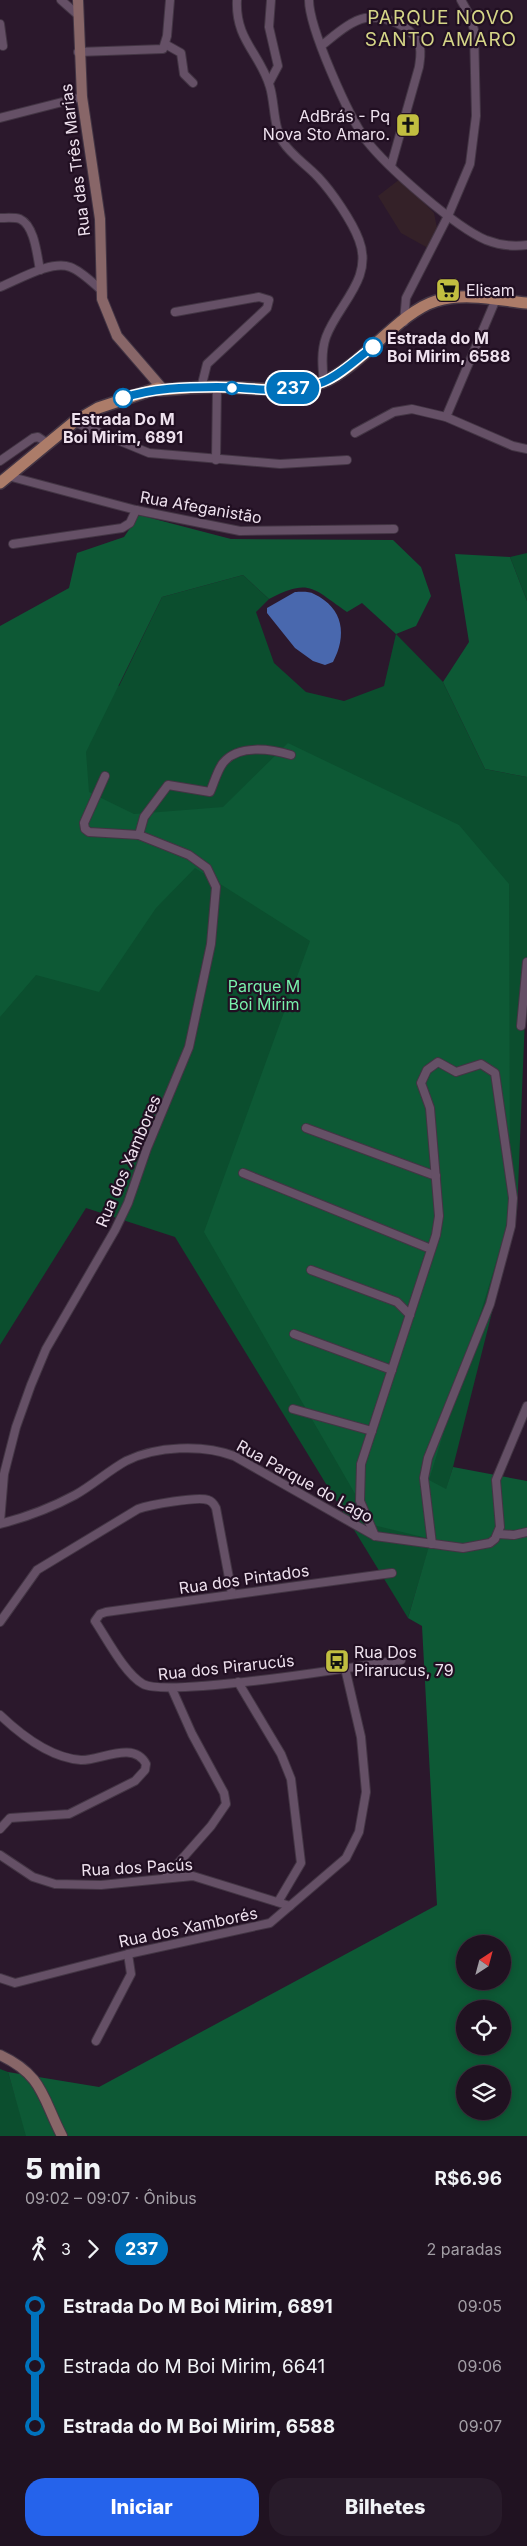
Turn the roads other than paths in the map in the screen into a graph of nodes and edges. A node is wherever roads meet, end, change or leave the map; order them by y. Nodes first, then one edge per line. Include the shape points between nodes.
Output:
1 (62, 0) edge
2 (78, 0) edge
3 (170, 0) edge
4 (237, 0) edge
5 (271, 0) edge
6 (309, 0) edge
7 (461, 0) edge
8 (78, 15) junction
9 (0, 24) edge
10 (165, 44) junction
11 (3, 46) dead end
12 (322, 46) junction
13 (78, 52) junction
14 (193, 82) dead end
15 (269, 83) junction
16 (82, 97) junction
17 (0, 118) edge
18 (391, 166) junction
19 (448, 216) junction
20 (0, 218) edge
21 (527, 245) edge
22 (40, 270) junction
23 (0, 287) edge
24 (101, 290) junction
25 (496, 299) junction
26 (527, 303) edge
27 (175, 312) dead end
28 (404, 322) junction
29 (324, 382) junction
30 (210, 386) junction
31 (157, 388) junction
32 (446, 418) junction
33 (74, 422) junction
34 (355, 433) dead end
35 (47, 443) junction
36 (527, 449) edge
37 (216, 460) junction
38 (347, 460) dead end
39 (0, 461) edge
40 (4, 480) edge
41 (136, 510) junction
42 (394, 530) dead end
43 (13, 544) dead end
44 (291, 755) dead end
45 (105, 776) dead end
46 (139, 835) junction
47 (527, 962) edge
48 (521, 1026) dead end
49 (306, 1128) dead end
50 (243, 1173) dead end
51 (436, 1176) junction
52 (431, 1249) junction
53 (311, 1270) dead end
54 (410, 1315) junction
55 (294, 1334) dead end
56 (392, 1370) junction
57 (527, 1406) edge
58 (293, 1409) dead end
59 (372, 1431) junction
60 (0, 1523) edge
61 (527, 1532) edge
62 (498, 1534) junction
63 (375, 1536) junction
64 (432, 1544) junction
65 (392, 1573) dead end
66 (232, 1594) junction
67 (100, 1614) joint
68 (0, 1622) edge
69 (401, 1660) dead end
70 (345, 1668) junction
71 (238, 1682) junction
72 (172, 1689) junction
73 (0, 1715) edge
74 (0, 1829) edge
75 (0, 1855) edge
76 (166, 1877) junction
77 (278, 1902) junction
78 (290, 1906) junction
79 (128, 1954) junction
80 (0, 1978) edge
81 (96, 2040) dead end
82 (0, 2055) edge
83 (62, 2136) edge

1 - 8 street
2 - 8 street, Rua das Três Marias
3 - 10 street
4 - 15 street via 240,29
5 - 15 street via 269,27 278,66
6 - 12 street via 310,15
7 - 19 street via 474,30 476,116 470,164
8 - 13 street, Rua das Três Marias
9 - 11 street
10 - 13 street via 160,50
10 - 14 street via 181,53 184,74
12 - 18 street via 344,102 357,125 366,140
12 - 18 street via 356,22 375,18 406,29 419,43 419,67
13 - 16 street, Rua das Três Marias
15 - 29 street via 283,143 324,183 354,229 362,250 358,282 326,338
16 - 17 street
16 - 24 street, Rua das Três Marias via 100,219
18 - 19 street
19 - 21 street via 490,242
19 - 28 street via 406,298
20 - 22 street via 17,218 26,224
22 - 23 street
22 - 24 street via 70,267
24 - 31 street, Rua das Três Marias via 106,312 117,336
25 - 26 main road
25 - 28 main road via 468,297 436,301 414,312
25 - 32 street
27 - 30 street via 259,297 269,300 267,308 207,364
28 - 29 main road
29 - 30 main road via 271,390
30 - 31 main road
30 - 37 street
31 - 33 main road via 98,408
32 - 34 street via 407,408
32 - 36 street
33 - 35 main road
33 - 37 street via 149,453
35 - 39 street via 38,437 33,438
35 - 40 main road
37 - 38 street via 280,464
40 - 41 street, Rua Afeganistão
41 - 42 street, Rua Afeganistão via 254,533
41 - 43 street via 130,523 122,528
44 - 46 street via 254,749 229,758 210,792 168,785 144,817
45 - 46 street, Rua dos Xambores via 84,823 85,829 89,832
46 - 60 street, Rua dos Xambores via 189,855 207,868 216,887 210,953 185,1060 122,1217 46,1349 16,1427 4,1474
47 - 48 street
49 - 51 street
50 - 52 street
51 - 52 street via 439,1216
51 - 64 street via 430,1108 421,1083 427,1070 438,1062 456,1072 481,1064 495,1073 513,1198 511,1226 490,1304 428,1458 424,1478
52 - 54 street
53 - 54 street via 397,1302
54 - 56 street
55 - 56 street
56 - 59 street
57 - 62 street via 496,1480
58 - 59 street
59 - 63 street via 361,1464 360,1501
60 - 63 street, Rua Parque do Lago via 30,1516 61,1502 132,1458 194,1447 220,1450 234,1456
61 - 62 street
62 - 64 street via 485,1546 463,1548
63 - 64 street
65 - 66 street, Rua dos Pintados
66 - 67 street, Rua dos Pintados
66 - 68 street via 214,1504 204,1499 152,1505 138,1509 37,1570
67 - 72 street, Rua dos Pirarucús via 95,1621 136,1680 154,1689
69 - 70 street, Rua dos Pirarucús
70 - 71 street, Rua dos Pirarucús
70 - 78 street, Rua dos Xamborés via 361,1736 365,1770 364,1814 346,1858
71 - 72 street, Rua dos Pirarucús
71 - 77 street via 281,1754 291,1779 301,1862
72 - 76 street via 224,1793 226,1804
73 - 74 street via 53,1754 89,1760 130,1753 139,1755 146,1764 135,1781 69,1814 10,1818
75 - 76 street, Rua dos Pacús via 33,1877 55,1884 101,1885
76 - 77 street, Rua dos Pacús via 204,1877
77 - 78 street, Rua dos Pacús
78 - 79 street, Rua dos Xamborés via 277,1919 263,1925
79 - 80 street, Rua dos Xamborés via 15,1983
79 - 81 street via 131,1974
82 - 83 street via 33,2076

